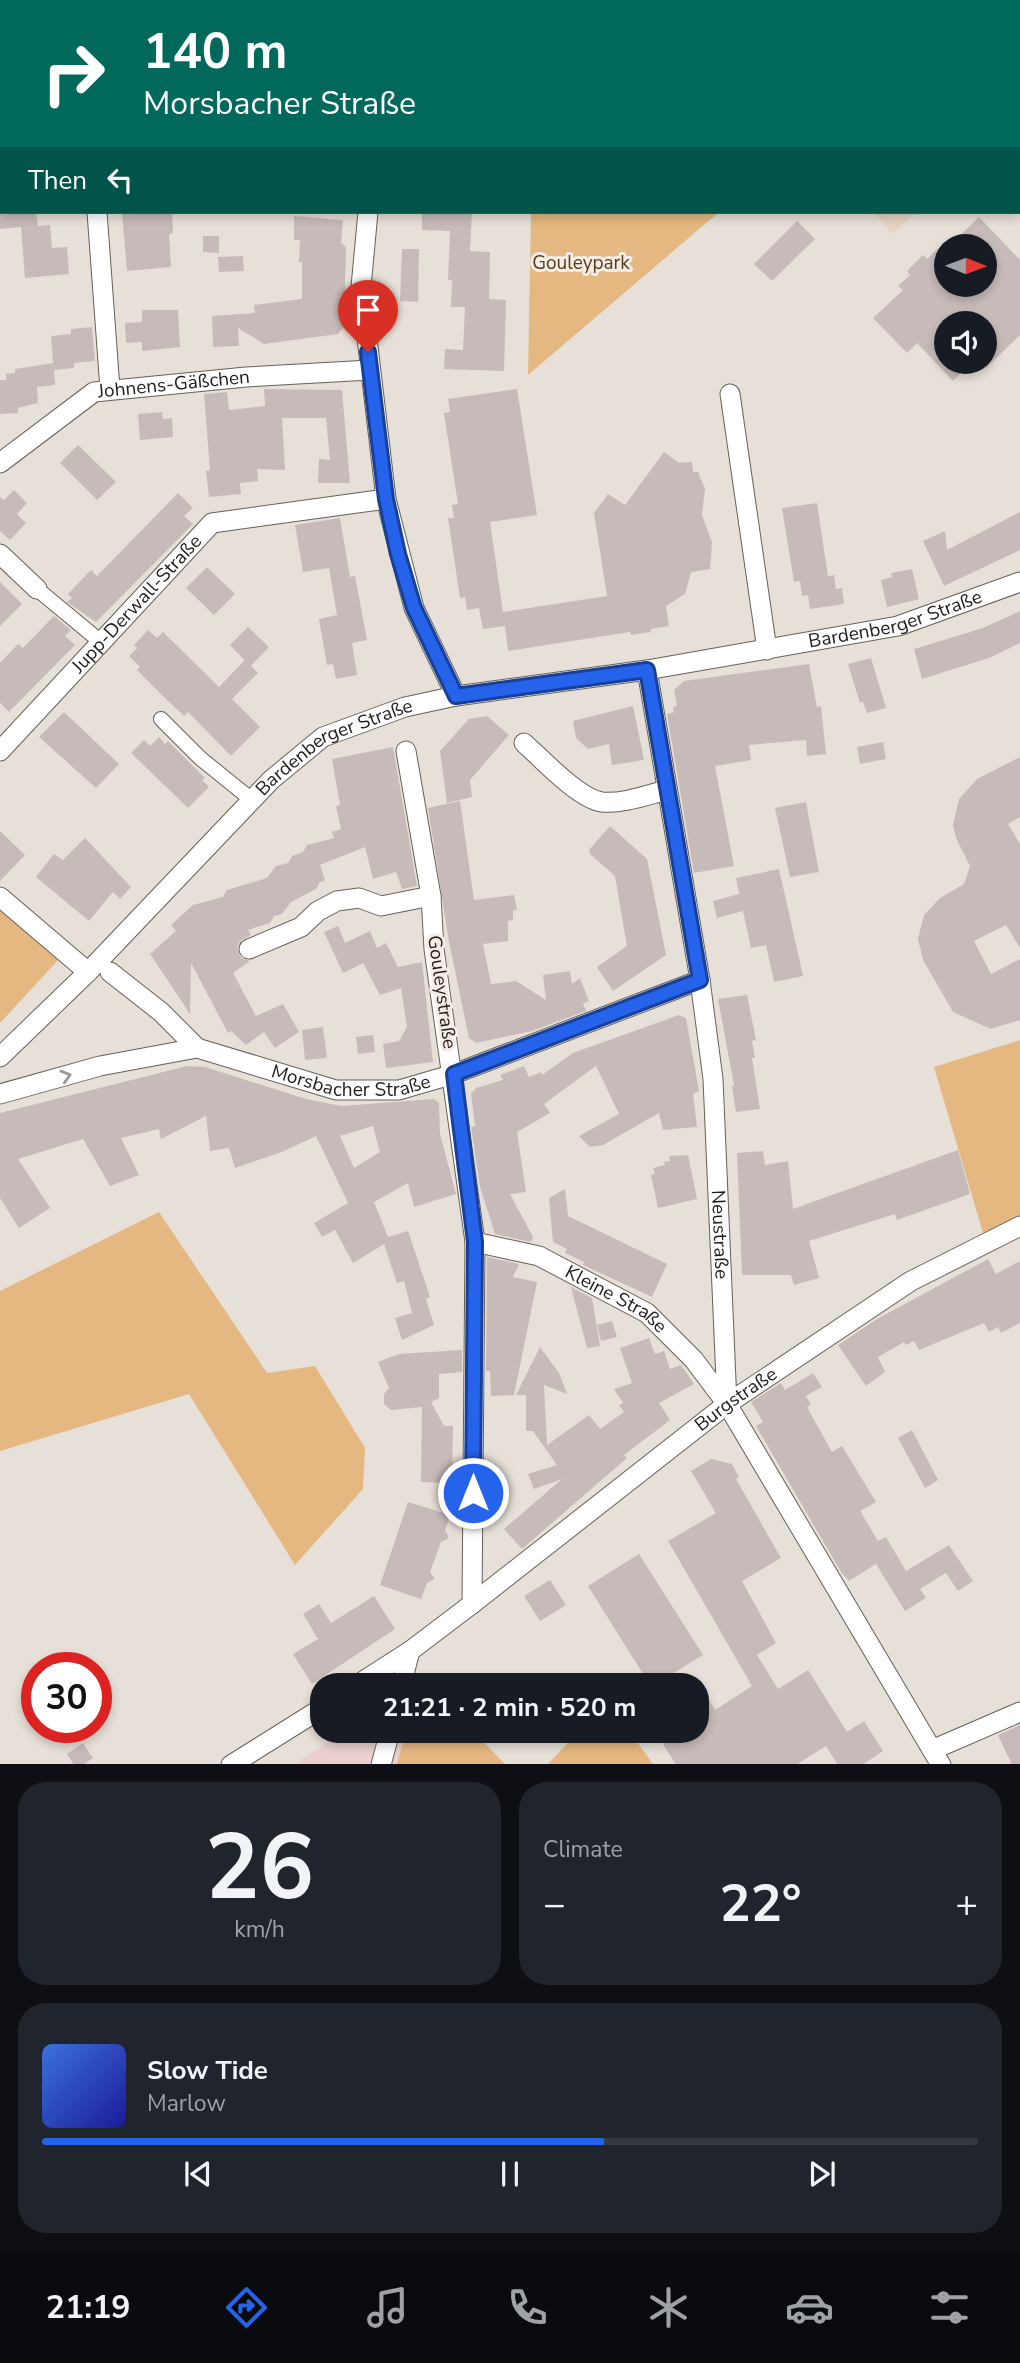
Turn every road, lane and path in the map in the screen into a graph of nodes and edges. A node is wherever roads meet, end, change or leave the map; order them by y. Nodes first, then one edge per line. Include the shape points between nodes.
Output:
1 (97, 214) edge
2 (368, 214) edge
3 (370, 370) junction
4 (110, 389) junction
5 (730, 394) dead end
6 (0, 463) edge
7 (386, 499) junction
8 (0, 554) edge
9 (1020, 582) edge
10 (37, 589) joint
11 (101, 642) junction
12 (768, 650) junction
13 (647, 670) junction
14 (456, 696) junction
15 (161, 719) dead end
16 (524, 743) dead end
17 (0, 751) edge
18 (406, 751) dead end
19 (667, 790) junction
20 (252, 800) junction
21 (431, 896) junction
22 (0, 897) edge
23 (249, 949) dead end
24 (88, 972) junction
25 (110, 972) dead end
26 (700, 980) junction
27 (197, 1048) junction
28 (4, 1054) edge
29 (454, 1074) junction
30 (0, 1094) edge
31 (1020, 1226) edge
32 (475, 1242) junction
33 (727, 1404) junction
34 (472, 1604) junction
35 (410, 1651) junction
36 (376, 1673) edge
37 (404, 1673) edge
38 (1020, 1712) edge
39 (310, 1716) edge
40 (387, 1743) edge
41 (937, 1757) edge
42 (233, 1764) edge
43 (381, 1764) edge

1 - 4 street
2 - 3 street via 361,287
3 - 4 street, Johnens-Gäßchen
3 - 7 street
4 - 6 street, Johnens-Gäßchen via 94,392 73,406
5 - 12 street
7 - 11 street, Jupp-Derwall-Straße via 212,523
7 - 14 street via 414,608
8 - 10 street
9 - 12 street, Bardenberger Straße via 898,626
10 - 11 street
11 - 17 street, Jupp-Derwall-Straße
12 - 13 street, Bardenberger Straße
13 - 14 street, Bardenberger Straße
13 - 19 street, Neustraße
14 - 20 street, Bardenberger Straße via 405,707 323,737
15 - 20 street
16 - 19 street via 588,798 603,802
18 - 21 street, Gouleystraße
19 - 26 street, Neustraße
20 - 24 street, Bardenberger Straße
21 - 23 street via 381,906 359,898 337,901 301,927
21 - 29 street, Gouleystraße
22 - 24 street
24 - 28 street, Bardenberger Straße
25 - 27 street, Morsbacher Straße
26 - 29 street, Morsbacher Straße
26 - 33 street, Neustraße via 713,1079
27 - 29 street, Morsbacher Straße via 337,1090 399,1090
30 -> 27 street via 100,1066
29 - 32 street, Gouleystraße
31 - 33 street, Burgstraße via 911,1282
32 - 33 street, Kleine Straße via 539,1256 647,1313 694,1360
32 - 34 street, Gouleystraße
33 - 34 street, Burgstraße
33 - 41 street, Neustraße
34 - 35 street
35 - 36 street
35 - 37 street
38 - 41 street, Neustraße
39 - 42 street
40 - 43 street

